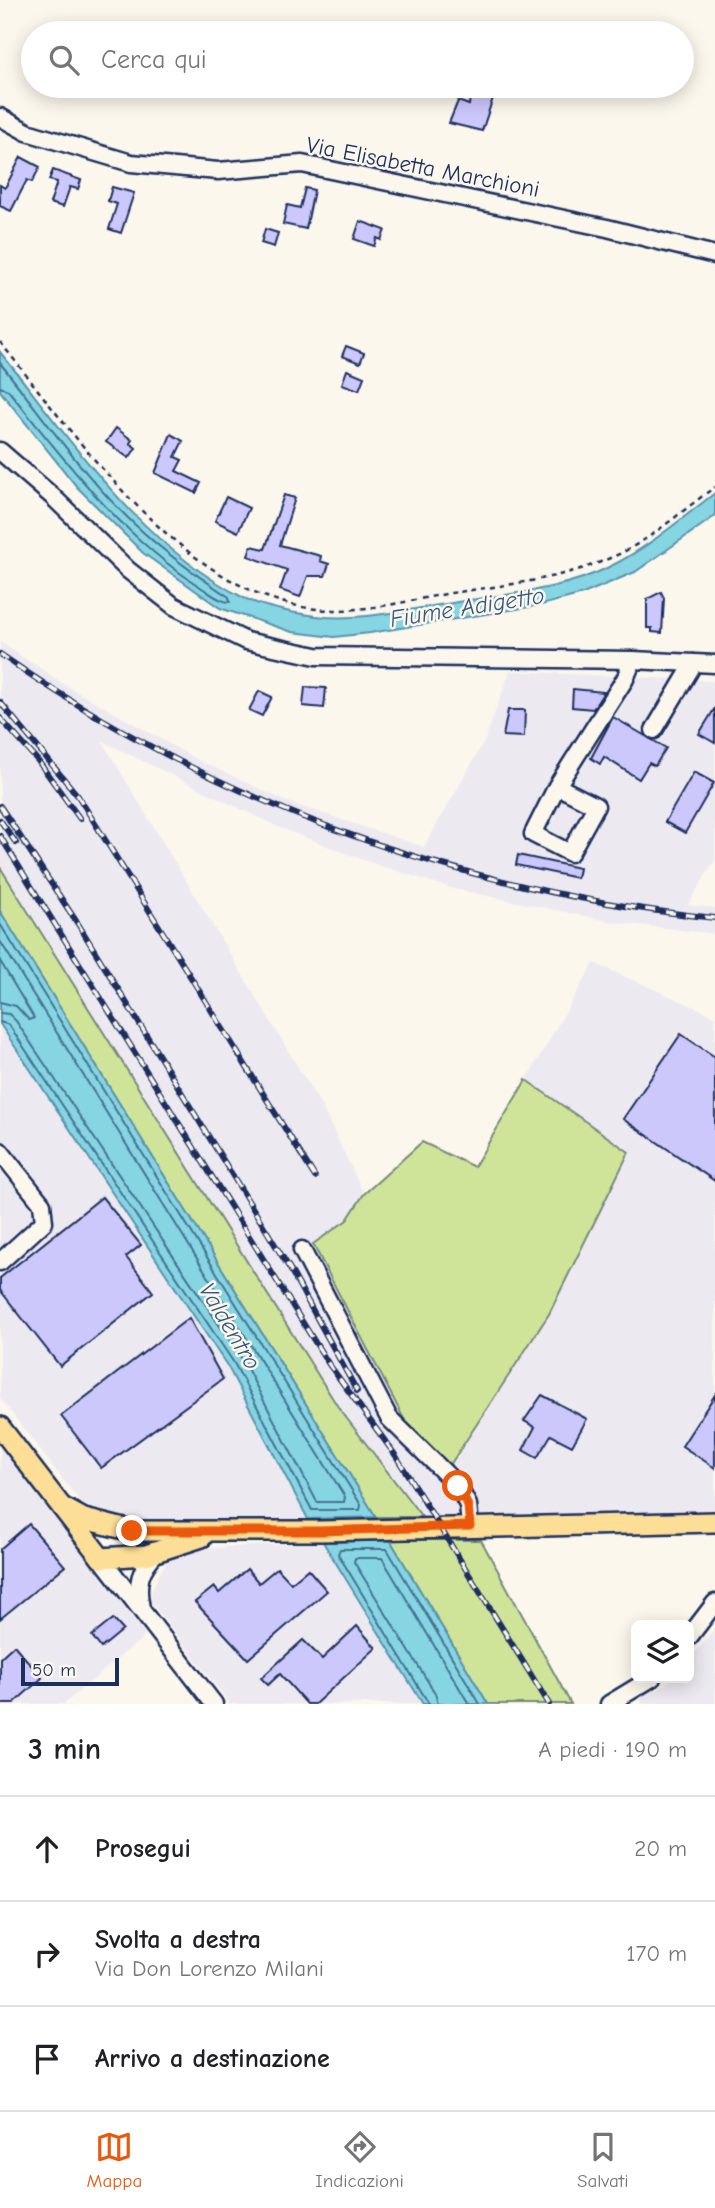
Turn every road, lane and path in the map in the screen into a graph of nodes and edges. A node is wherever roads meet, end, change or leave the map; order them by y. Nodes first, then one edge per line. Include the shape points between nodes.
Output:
1 (0, 117) edge
2 (715, 255) edge
3 (0, 342) edge
4 (0, 451) edge
5 (715, 487) edge
6 (633, 660) junction
7 (694, 663) junction
8 (715, 664) edge
9 (654, 730) dead end
10 (557, 786) dead end
11 (0, 1151) edge
12 (302, 1250) dead end
13 (0, 1262) edge
14 (0, 1427) edge
15 (62, 1507) junction
16 (715, 1522) edge
17 (470, 1526) junction
18 (132, 1531) junction
19 (218, 1532) junction
20 (158, 1551) junction
21 (102, 1558) junction
22 (715, 1604) edge
23 (142, 1611) junction
24 (694, 1631) edge
25 (644, 1683) edge
26 (214, 1704) edge
27 (609, 1704) edge

1 - 2 street, Via Elisabetta Marchioni via 27,132 131,163 218,172 302,164
3 - 5 path via 120,491 210,567 252,591 298,605 362,608 577,569 612,558
4 - 6 street via 128,570 174,606 246,641 316,656
6 - 7 street
6 - 10 street
7 - 8 street
7 - 9 street
11 - 13 street via 42,1204 44,1222
12 - 17 street via 389,1418 458,1486 468,1506
14 - 15 main road
15 - 18 main road via 84,1520
15 - 21 main road
16 - 17 main road
17 - 19 main road
18 - 19 main road
18 - 21 main road via 114,1542
19 - 20 main road
20 - 21 main road
20 - 23 street via 143,1566 139,1578
21 - 23 street
22 - 24 street
23 - 26 street
25 - 27 street

